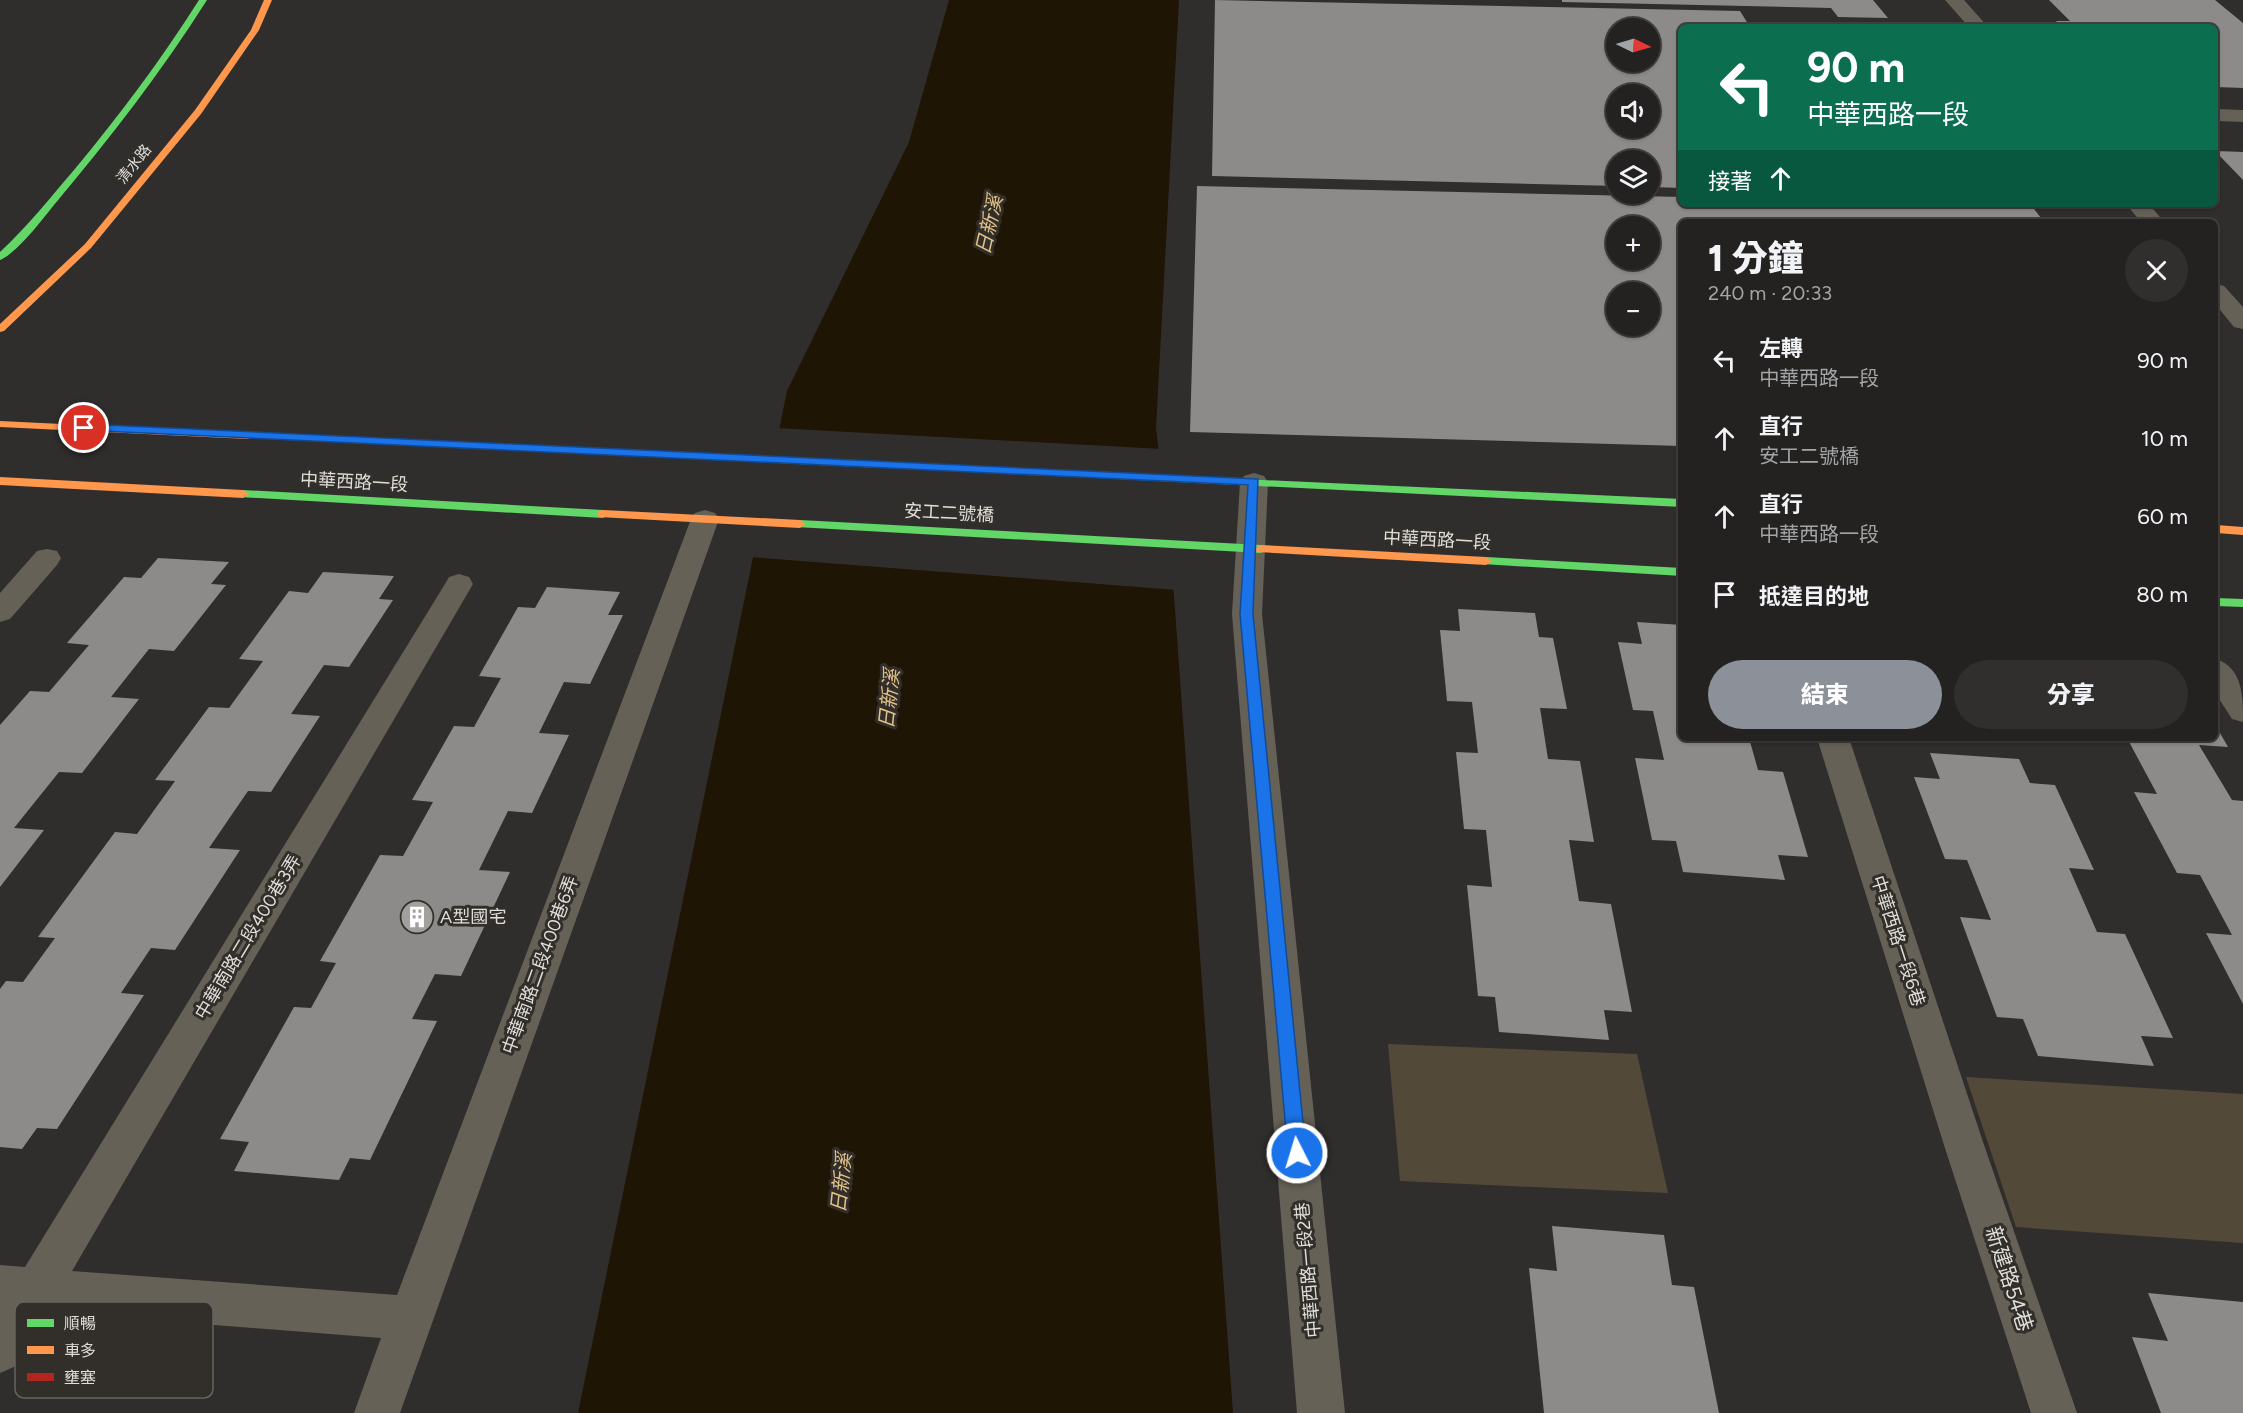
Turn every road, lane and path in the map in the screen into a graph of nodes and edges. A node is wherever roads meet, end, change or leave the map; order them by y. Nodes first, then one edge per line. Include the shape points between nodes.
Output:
1 (203, 0) edge
2 (268, 0) edge
3 (1954, 0) edge
4 (1975, 24) edge
5 (2218, 115) edge
6 (2243, 117) edge
7 (2140, 207) edge
8 (2150, 219) edge
9 (0, 257) edge
10 (2218, 293) edge
11 (2243, 322) edge
12 (0, 329) edge
13 (0, 423) edge
14 (0, 481) edge
15 (1254, 482) junction
16 (1678, 503) edge
17 (705, 519) junction
18 (2218, 529) edge
19 (2243, 531) edge
20 (1191, 544) joint
21 (1250, 547) junction
22 (47, 558) dead end
23 (1678, 572) edge
24 (459, 584) dead end
25 (2218, 602) edge
26 (2243, 603) edge
27 (0, 612) edge
28 (2218, 673) edge
29 (2243, 711) edge
30 (1834, 741) edge
31 (1964, 1144) joint
32 (19, 1289) edge
33 (194, 1302) edge
34 (213, 1303) edge
35 (410, 1318) junction
36 (0, 1350) edge
37 (377, 1413) edge
38 (1321, 1413) edge
39 (2054, 1413) edge

1 - 9 main road via 181,38 123,117 19,240
2 - 12 main road, 清水路 via 255,30 190,121 88,246
3 - 4 street
5 - 6 lane
7 - 8 street
10 - 11 street
13 - 15 main road
14 - 17 main road, 中華西路一段
15 - 16 main road
15 - 21 street, 中華西路一段2巷
17 - 20 main road, 安工二號橋
17 - 35 lane, 中華南路二段400巷6弄
18 - 19 main road
20 - 21 main road, 中華西路一段
21 - 23 main road, 中華西路一段
21 - 38 street, 中華西路一段2巷 via 1247,614
22 - 27 lane
24 - 32 lane, 中華南路二段400巷3弄
25 - 26 main road
28 - 29 lane
30 - 31 lane, 中華西路一段6巷
31 - 39 lane, 新建路54巷
32 - 33 lane
32 - 36 lane, 中華南路二段400巷3弄
34 - 35 lane
35 - 37 lane, 中華南路二段400巷6弄

